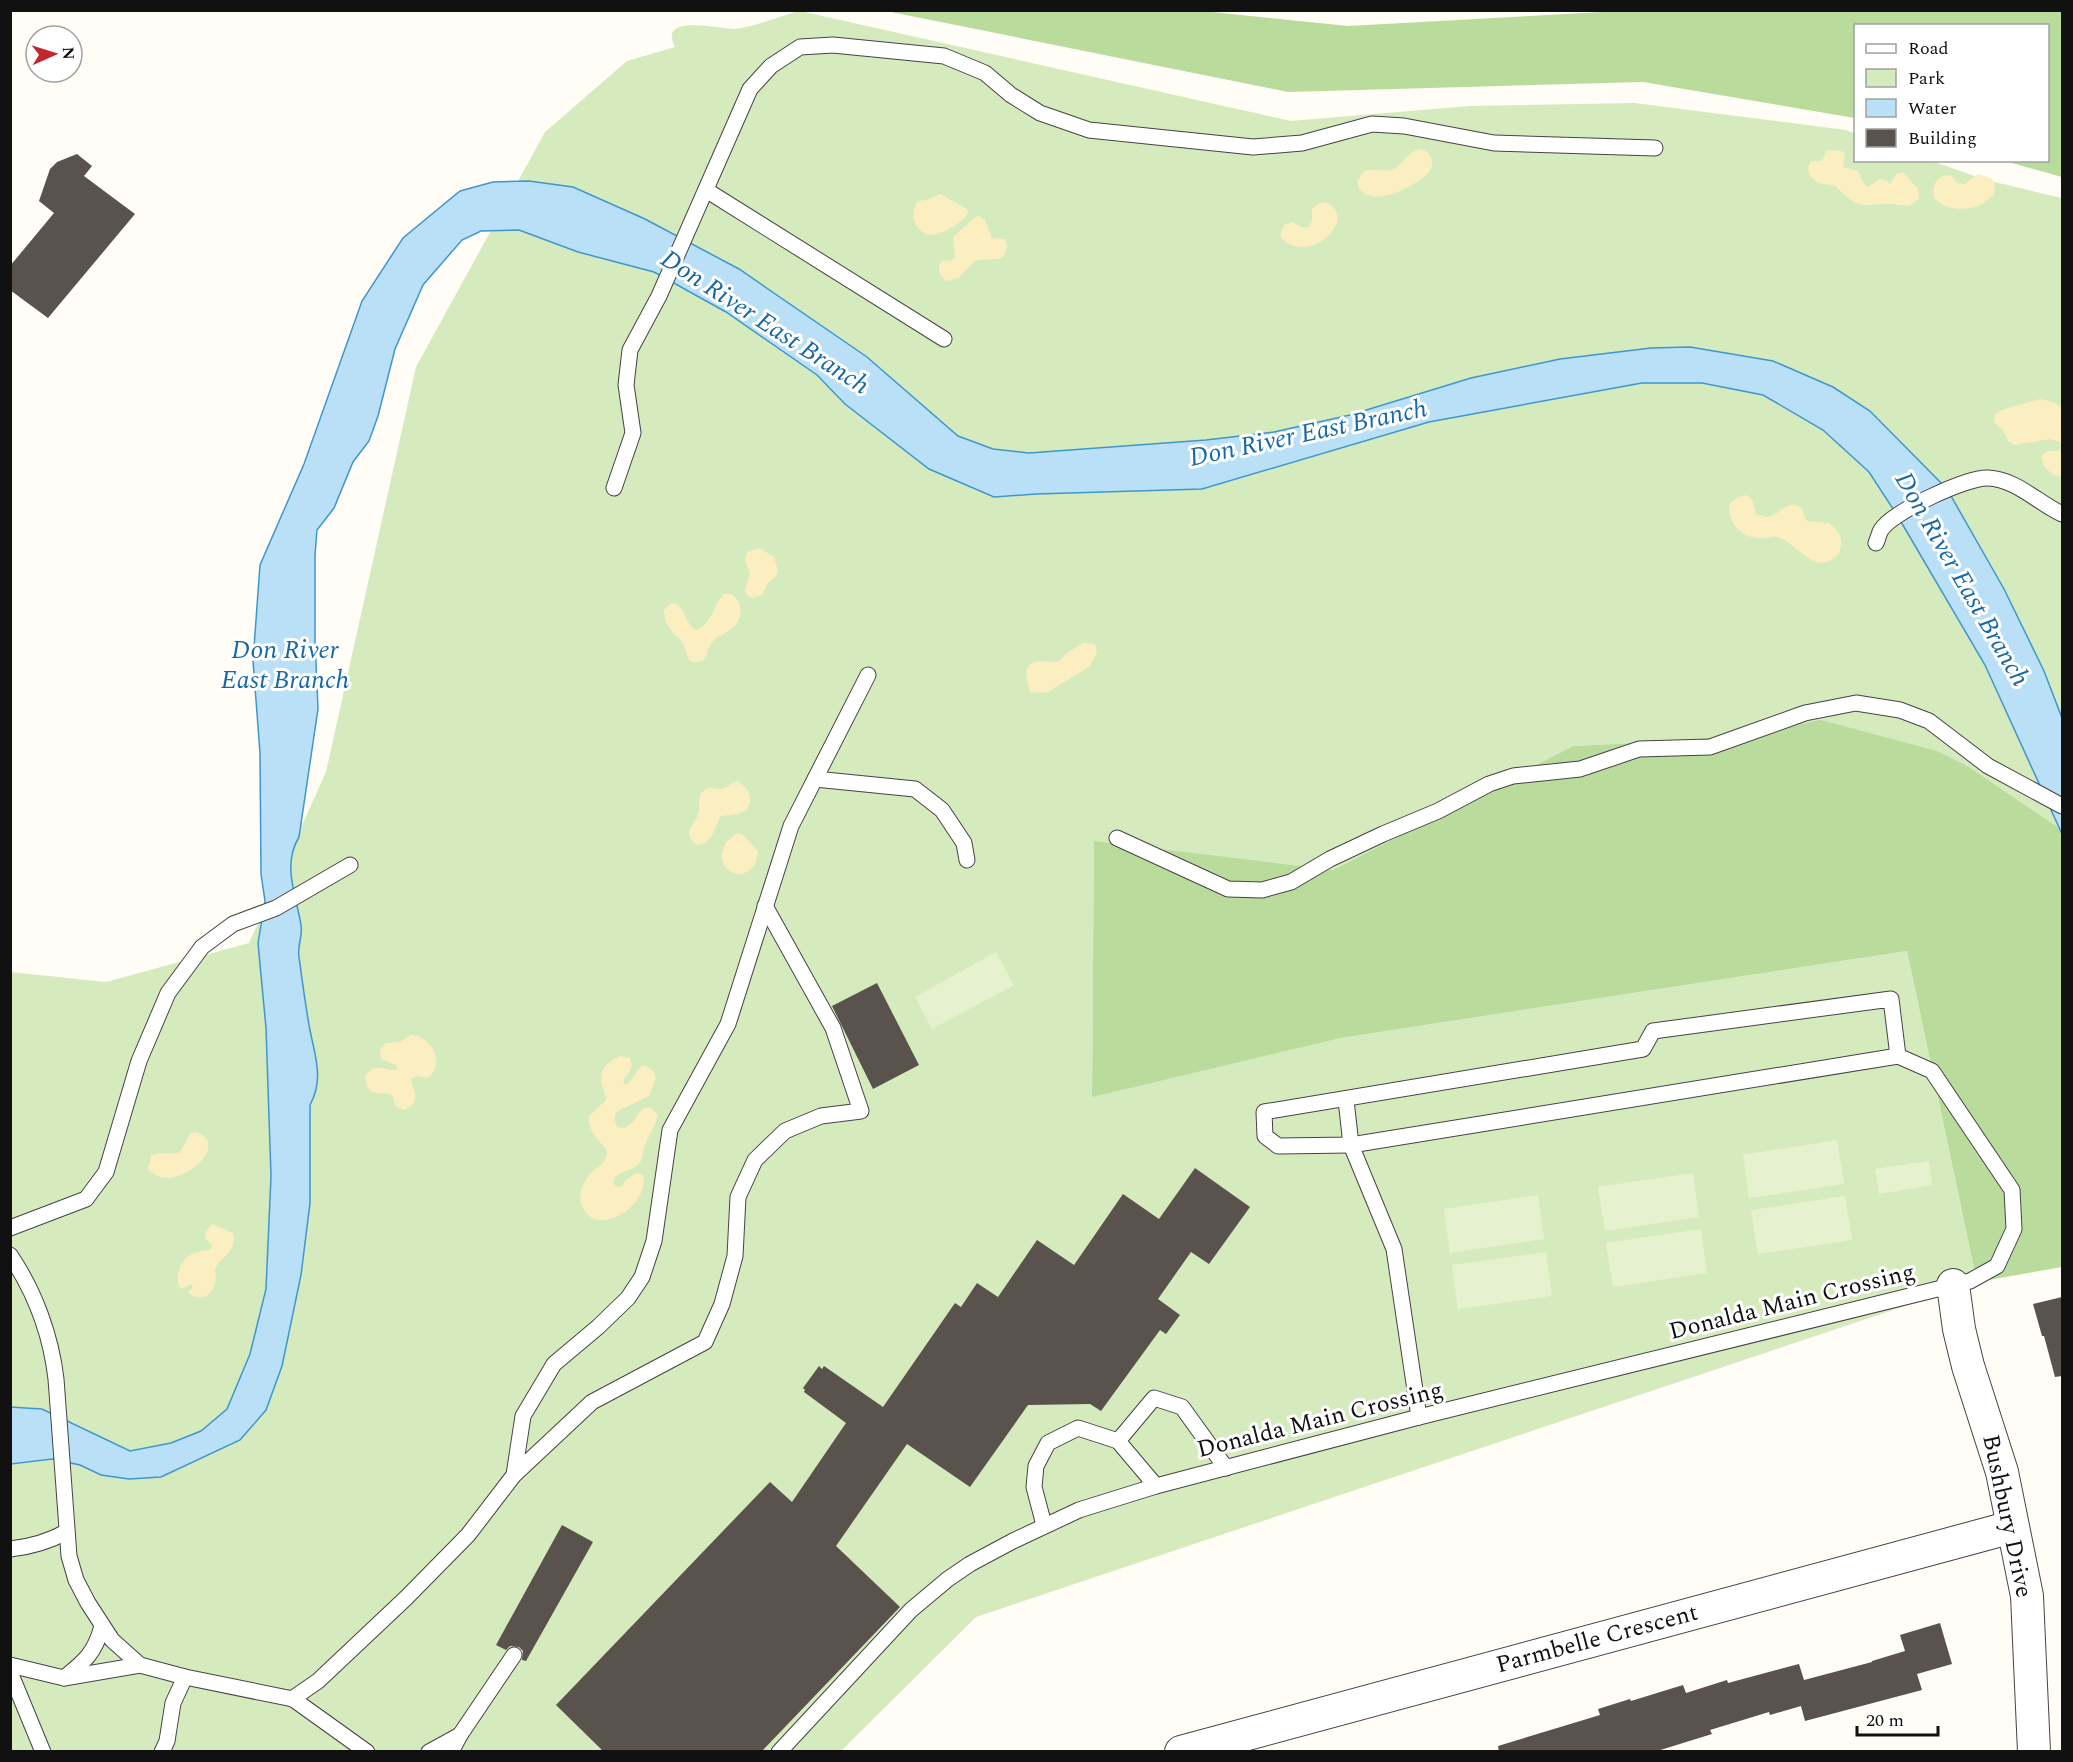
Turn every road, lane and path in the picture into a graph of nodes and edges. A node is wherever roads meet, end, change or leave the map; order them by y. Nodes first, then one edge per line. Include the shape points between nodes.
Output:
1 (1655, 147) dead end
2 (706, 190) junction
3 (944, 339) dead end
4 (614, 488) dead end
5 (2062, 514) edge
6 (1876, 543) dead end
7 (868, 675) dead end
8 (815, 779) junction
9 (2062, 806) edge
10 (1117, 838) dead end
11 (967, 860) dead end
12 (344, 868) dead end
13 (765, 906) junction
14 (1898, 1056) junction
15 (1346, 1100) junction
16 (1351, 1145) junction
17 (10, 1228) edge
18 (10, 1255) edge
19 (1953, 1285) junction
20 (1419, 1418) junction
21 (1118, 1441) junction
22 (1226, 1468) junction
23 (514, 1475) junction
24 (1156, 1486) junction
25 (1044, 1525) junction
26 (2012, 1527) junction
27 (66, 1533) junction
28 (10, 1549) edge
29 (102, 1626) junction
30 (514, 1655) dead end
31 (10, 1665) edge
32 (140, 1665) junction
33 (10, 1672) edge
34 (185, 1677) junction
35 (64, 1678) junction
36 (292, 1699) junction
37 (460, 1735) junction
38 (43, 1752) edge
39 (162, 1752) edge
40 (367, 1752) edge
41 (429, 1752) edge
42 (451, 1752) edge
43 (779, 1752) edge
44 (1181, 1752) edge
45 (2034, 1752) edge

1 - 2 lane via 1494,143 1372,124 1302,143 1253,147 1089,130 1040,113 985,73 944,56 833,45 800,47 771,66 750,89
2 - 3 lane
2 - 4 lane via 659,296 630,350 626,385 633,433
5 - 6 lane via 2010,483 1988,478 1971,480 1897,515 1881,529
7 - 8 lane
8 - 11 lane via 915,789 942,810 964,843
8 - 13 lane via 791,826
9 - 10 lane via 1988,766 1929,721 1900,710 1856,703 1805,713 1710,747 1639,749 1580,769 1497,781 1341,854 1291,882 1262,890 1228,889
12 - 17 lane via 276,908 233,924 202,947 168,993 139,1061 106,1172 86,1199
13 - 23 lane via 728,1024 670,1130 654,1241 642,1277 628,1298 554,1364 523,1416
13 - 23 lane via 833,1028 861,1111 821,1116 786,1131 755,1160 738,1197 735,1256 722,1304 705,1342 592,1402
14 - 15 lane via 1891,999 1653,1031 1642,1049
14 - 16 lane
14 - 19 lane, Donalda Main Crossing via 1932,1071 2012,1190 2014,1229 1997,1266 1970,1281
15 - 16 lane
15 - 16 lane via 1264,1112 1265,1136 1278,1146
16 - 20 lane via 1394,1249
18 - 27 lane via 44,1325 52,1353
19 - 20 lane, Donalda Main Crossing
19 - 26 street, Bushbury Drive via 1968,1366 2002,1472
20 - 22 lane, Donalda Main Crossing
21 - 22 lane via 1154,1398 1182,1407
21 - 24 lane
21 - 25 lane via 1078,1428 1048,1443 1036,1466 1034,1487
22 - 24 lane, Donalda Main Crossing
23 - 36 lane via 468,1535 406,1598 326,1673
24 - 25 lane, Donalda Main Crossing
25 - 43 lane, Donalda Main Crossing via 970,1564 933,1591
26 - 44 street, Parmbelle Crescent
26 - 45 street, Bushbury Drive via 2027,1596
27 - 28 lane via 26,1548
27 - 29 lane via 71,1567
29 - 32 lane
29 - 35 lane via 87,1660
30 - 37 lane
31 - 35 lane
32 - 34 lane
32 - 35 lane
33 - 38 lane
34 - 36 lane
34 - 39 lane via 173,1703
36 - 40 lane
37 - 41 lane
37 - 42 lane

